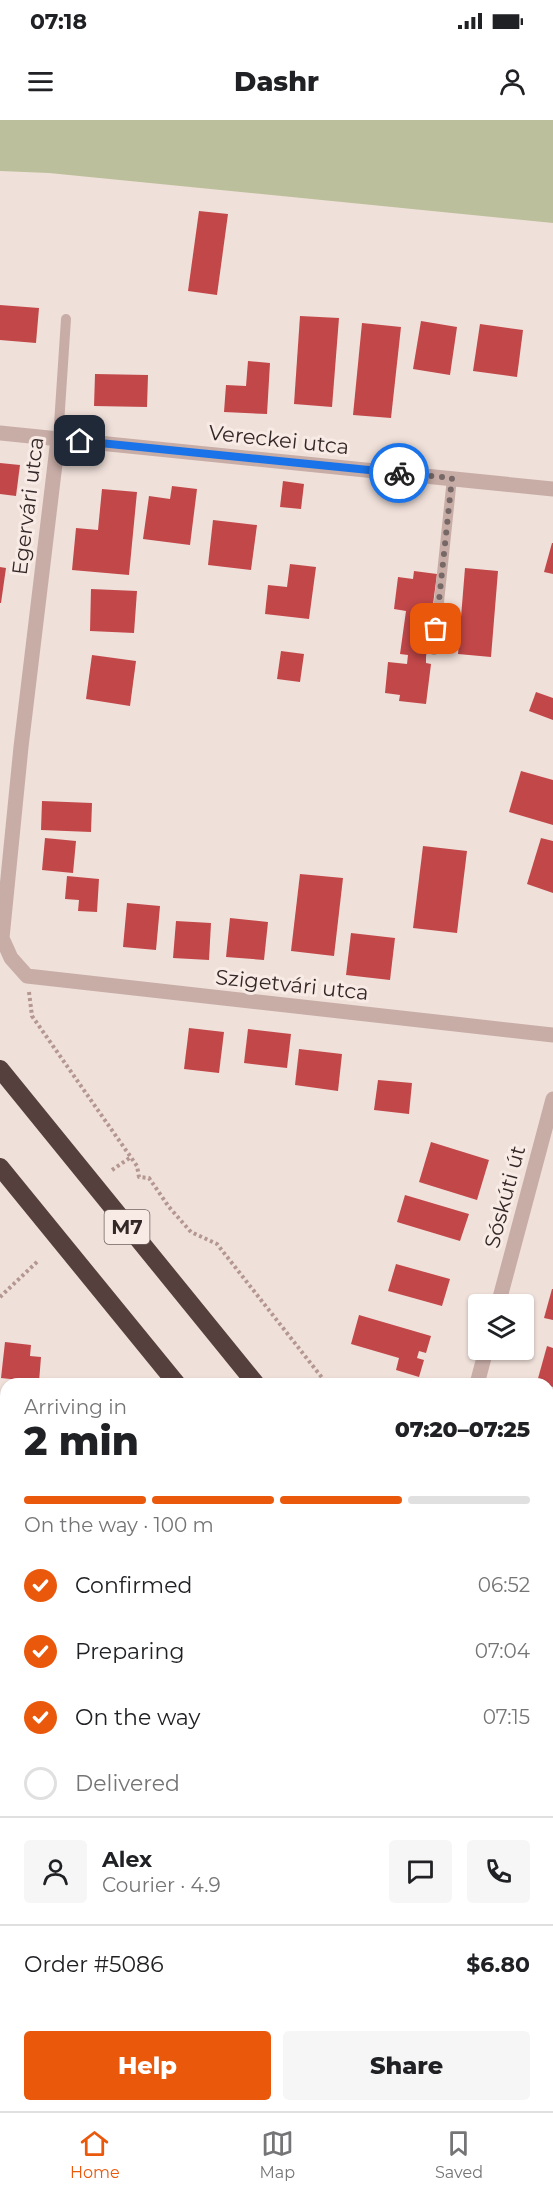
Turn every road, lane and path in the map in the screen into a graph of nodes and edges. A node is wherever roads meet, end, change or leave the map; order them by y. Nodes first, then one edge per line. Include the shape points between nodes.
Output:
1 (66, 319) dead end
2 (0, 433) edge
3 (58, 439) junction
4 (452, 478) junction
5 (553, 489) edge
6 (434, 650) dead end
7 (27, 976) junction
8 (553, 1035) edge
9 (0, 1069) edge
10 (553, 1099) edge
11 (131, 1157) junction
12 (0, 1167) edge
13 (112, 1170) dead end
14 (39, 1260) dead end
15 (501, 1294) edge
16 (0, 1297) edge
17 (483, 1360) edge
18 (172, 1378) edge
19 (251, 1378) edge
20 (322, 1378) edge
21 (479, 1378) edge

1 - 3 lane, Egervári utca
2 - 3 street, Vereckei utca
3 - 4 street, Vereckei utca
3 - 7 street, Egervári utca via 2,939 11,958
4 - 5 street, Vereckei utca
4 - 6 lane
7 - 8 street, Szigetvári utca
7 - 11 path via 32,1016
9 - 19 highway, M7
10 - 15 street, Sóskúti út
11 - 13 path
11 - 20 path via 138,1166 139,1177 149,1178 191,1232 217,1244
12 - 18 highway
14 - 16 path
17 - 21 street

